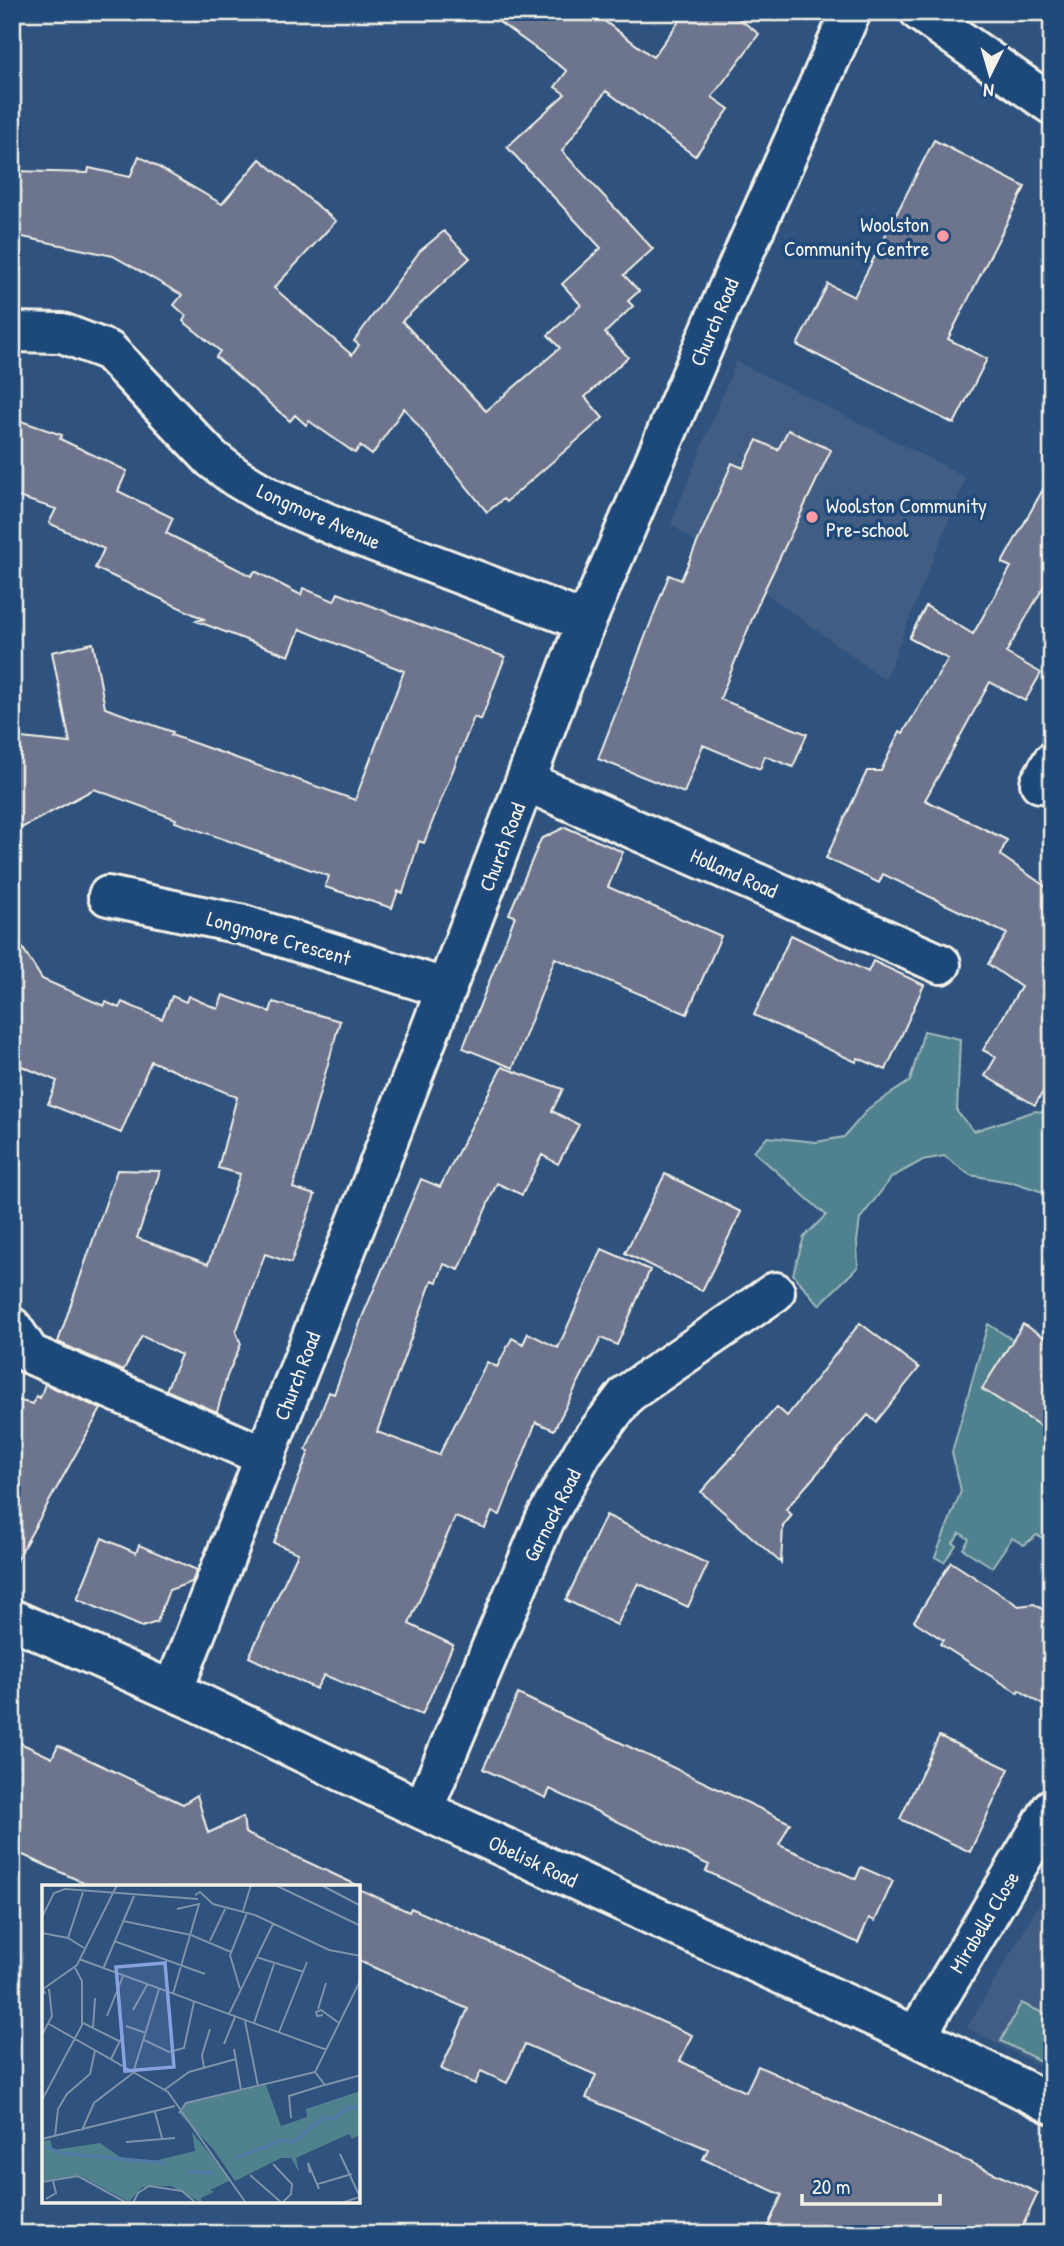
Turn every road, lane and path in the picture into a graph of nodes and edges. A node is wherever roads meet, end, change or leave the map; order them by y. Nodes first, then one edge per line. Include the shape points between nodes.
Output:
1 (850, 12) edge
2 (920, 12) edge
3 (1052, 105) edge
4 (12, 332) edge
5 (586, 622) junction
6 (527, 782) junction
7 (108, 896) dead end
8 (941, 964) dead end
9 (447, 989) junction
10 (775, 1292) dead end
11 (12, 1327) edge
12 (266, 1457) junction
13 (12, 1619) edge
14 (173, 1691) junction
15 (1052, 1808) edge
16 (423, 1810) junction
17 (916, 2036) junction
18 (1052, 2104) edge

1 - 5 street, Church Road
2 - 3 street
4 - 5 street, Longmore Avenue via 62,333 108,351 209,456 272,499
5 - 6 street, Church Road
6 - 8 street, Holland Road
6 - 9 street, Church Road
7 - 9 street, Longmore Crescent via 240,923
9 - 12 street, Church Road
10 - 16 street, Garnock Road via 627,1394 583,1452 545,1520
11 - 12 street via 30,1354
12 - 14 street, Church Road
13 - 14 street, Obelisk Road
14 - 16 street, Obelisk Road
15 - 17 street, Mirabella Close
16 - 17 street, Obelisk Road
17 - 18 street, Obelisk Road

